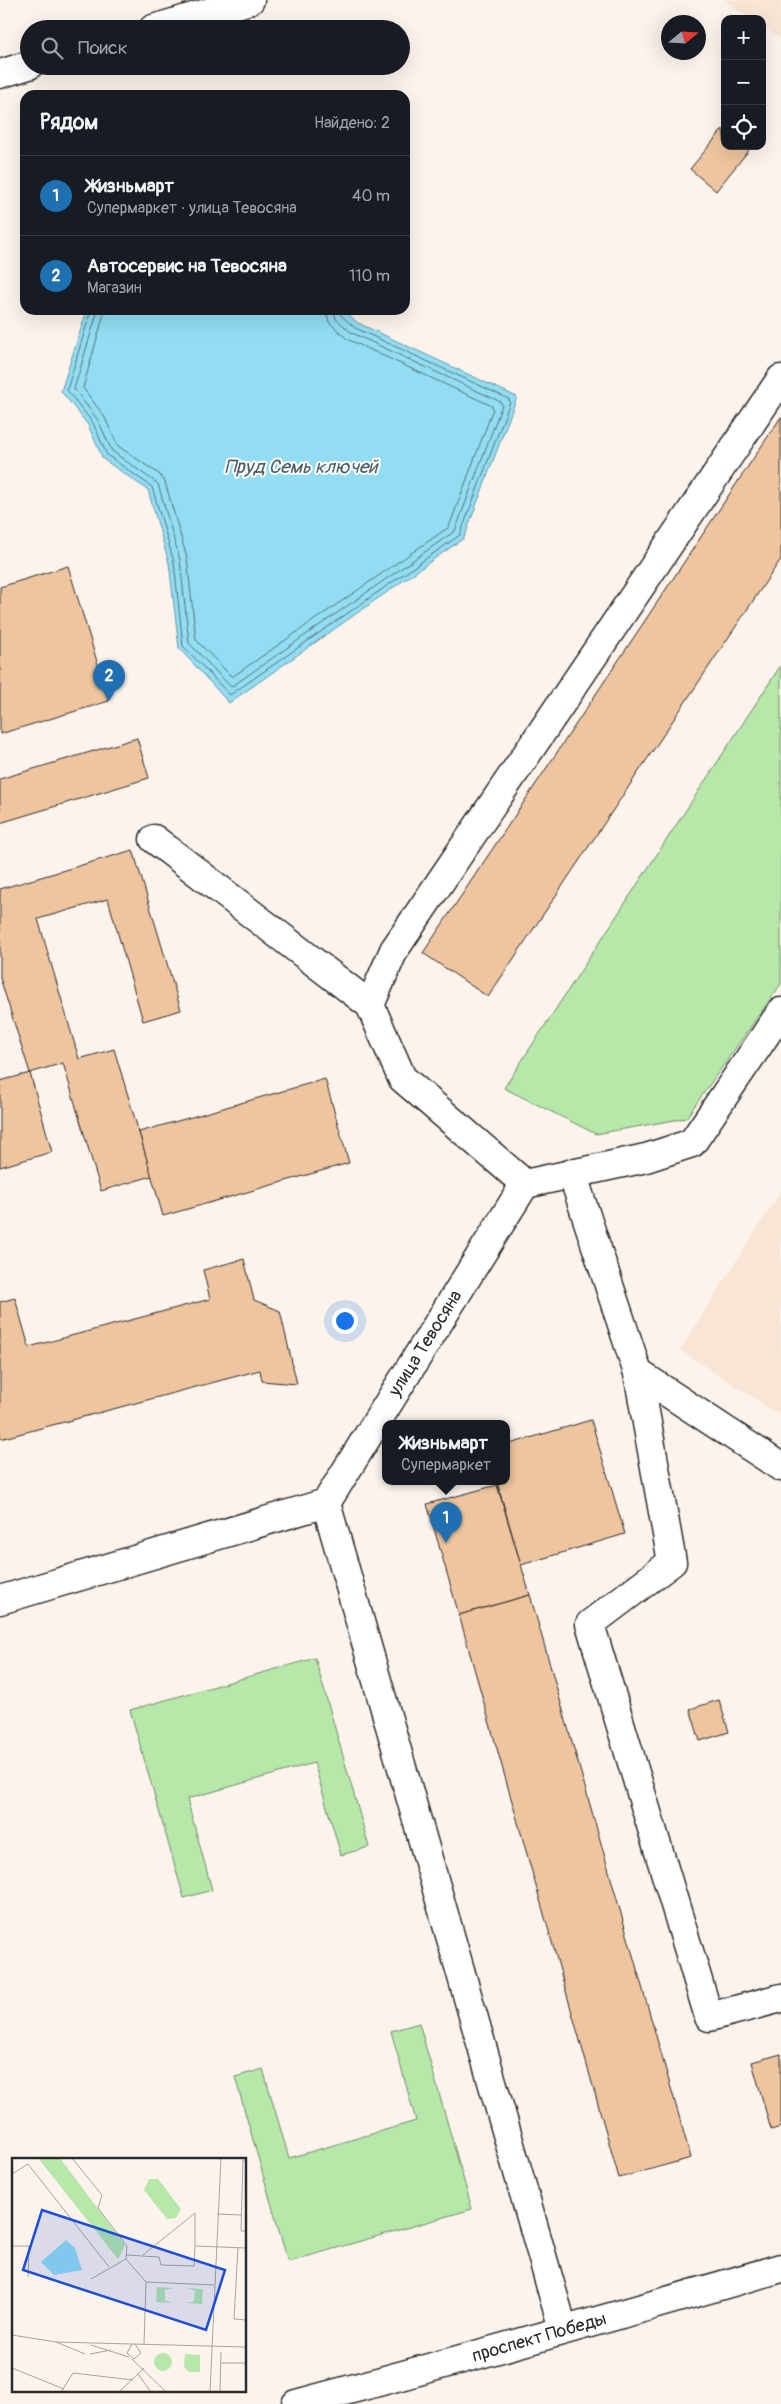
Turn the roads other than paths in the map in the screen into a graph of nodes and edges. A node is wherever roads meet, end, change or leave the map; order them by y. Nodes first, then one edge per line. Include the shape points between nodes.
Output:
1 (250, 0) edge
2 (183, 20) edge
3 (20, 68) edge
4 (0, 74) edge
5 (781, 379) edge
6 (154, 839) dead end
7 (370, 1005) junction
8 (781, 1012) edge
9 (572, 1173) junction
10 (524, 1184) junction
11 (638, 1373) junction
12 (781, 1467) edge
13 (326, 1503) junction
14 (0, 1600) edge
15 (781, 1998) edge
16 (781, 2268) edge
17 (563, 2329) junction
18 (296, 2404) edge

1 - 2 street
3 - 4 street
5 - 7 street via 394,950
6 - 7 street
7 - 10 street via 402,1078
8 - 9 street via 692,1143 646,1158
9 - 10 street
9 - 11 street
10 - 13 street, улица Тевосяна
11 - 12 street
11 - 15 street via 672,1562 590,1624 709,2017
13 - 14 street
13 - 17 street
16 - 17 street, проспект Победы
17 - 18 street, проспект Победы

